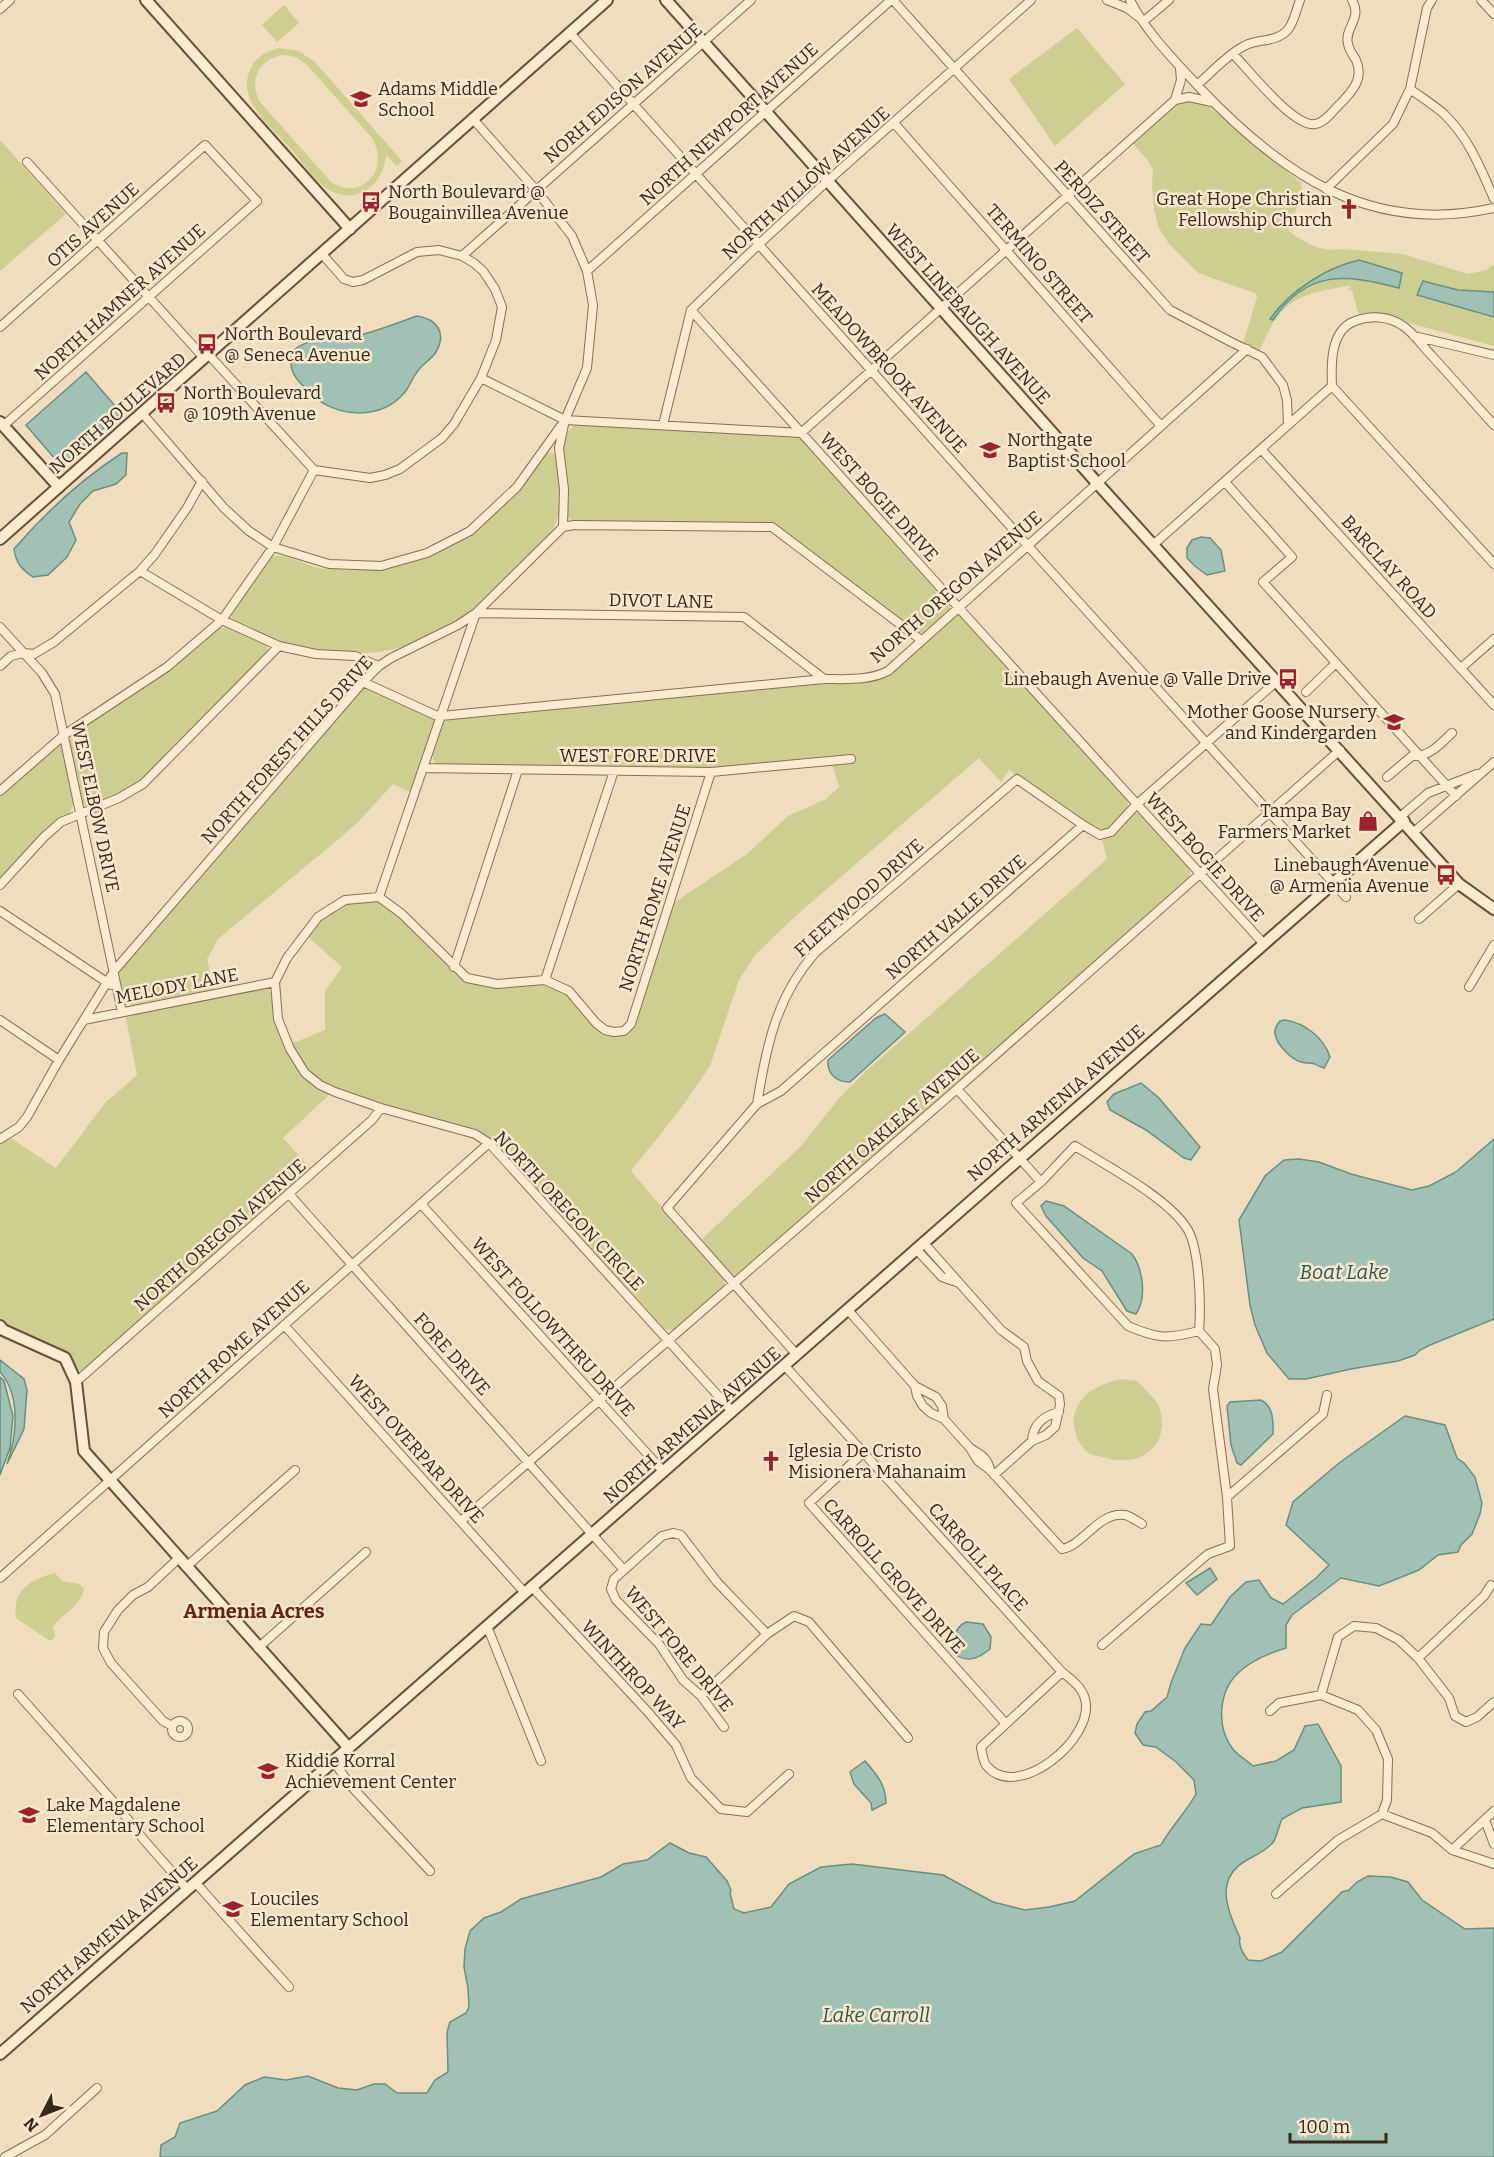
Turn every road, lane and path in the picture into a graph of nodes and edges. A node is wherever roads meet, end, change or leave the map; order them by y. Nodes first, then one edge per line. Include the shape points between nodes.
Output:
1 (10, 0) edge
2 (146, 0) edge
3 (607, 0) edge
4 (666, 0) edge
5 (751, 0) edge
6 (892, 0) edge
7 (1039, 0) edge
8 (1107, 0) edge
9 (1130, 0) edge
10 (1169, 0) edge
11 (1300, 0) edge
12 (1352, 0) edge
13 (1432, 0) edge
14 (1481, 0) edge
15 (1029, 2) edge
16 (0, 9) edge
17 (1494, 15) edge
18 (1144, 21) junction
19 (570, 33) junction
20 (704, 42) junction
21 (1233, 54) junction
22 (1180, 68) junction
23 (954, 69) junction
24 (1197, 85) junction
25 (1410, 89) junction
26 (1175, 100) junction
27 (1212, 102) junction
28 (634, 104) junction
29 (766, 111) junction
30 (473, 119) junction
31 (894, 123) junction
32 (27, 162) dead end
33 (696, 174) junction
34 (828, 181) junction
35 (1326, 189) junction
36 (536, 190) junction
37 (1067, 195) junction
38 (1494, 200) edge
39 (257, 201) joint
40 (1494, 208) edge
41 (350, 229) junction
42 (98, 240) junction
43 (759, 244) junction
44 (1006, 250) junction
45 (322, 254) junction
46 (462, 256) junction
47 (587, 271) junction
48 (149, 297) junction
49 (941, 308) junction
50 (691, 310) junction
51 (0, 327) edge
52 (1414, 336) junction
53 (1247, 349) junction
54 (1494, 355) edge
55 (206, 356) junction
56 (871, 371) junction
57 (481, 378) junction
58 (1332, 387) junction
59 (142, 413) junction
60 (565, 420) junction
61 (2, 424) edge
62 (663, 425) junction
63 (1288, 425) junction
64 (1494, 425) edge
65 (1161, 426) junction
66 (801, 433) junction
67 (1262, 449) junction
68 (314, 470) junction
69 (202, 482) junction
70 (1225, 482) junction
71 (1098, 484) junction
72 (59, 487) junction
73 (563, 527) junction
74 (0, 539) edge
75 (1153, 545) junction
76 (1028, 546) junction
77 (273, 547) junction
78 (1494, 564) edge
79 (140, 571) junction
80 (958, 607) junction
81 (476, 613) junction
82 (222, 620) junction
83 (0, 627) edge
84 (1494, 639) edge
85 (921, 640) junction
86 (279, 646) junction
87 (23, 653) junction
88 (1336, 663) junction
89 (0, 666) edge
90 (379, 666) junction
91 (1461, 668) junction
92 (824, 679) junction
93 (1277, 681) junction
94 (363, 682) junction
95 (1306, 692) dead end
96 (1494, 705) edge
97 (441, 716) junction
98 (1452, 733) dead end
99 (64, 735) junction
100 (1206, 743) junction
101 (1340, 750) junction
102 (1421, 757) junction
103 (851, 759) dead end
104 (1494, 762) edge
105 (424, 768) junction
106 (518, 770) junction
107 (614, 771) junction
108 (1484, 771) junction
109 (711, 772) junction
110 (1387, 777) dead end
111 (1446, 785) junction
112 (0, 791) edge
113 (1456, 796) junction
114 (1136, 805) junction
115 (1270, 812) junction
116 (80, 814) junction
117 (1402, 819) junction
118 (1083, 825) junction
119 (1414, 832) junction
120 (1199, 875) junction
121 (1333, 882) junction
122 (1459, 884) junction
123 (0, 885) edge
124 (379, 897) junction
125 (1346, 897) dead end
126 (1494, 909) edge
127 (0, 910) edge
128 (1419, 919) dead end
129 (1263, 943) junction
130 (1494, 945) edge
131 (454, 967) junction
132 (114, 971) junction
133 (545, 980) junction
134 (106, 982) junction
135 (275, 982) junction
136 (1469, 987) dead end
137 (118, 990) junction
138 (122, 1012) junction
139 (0, 1020) edge
140 (84, 1020) junction
141 (58, 1060) junction
142 (957, 1089) junction
143 (757, 1104) junction
144 (381, 1108) junction
145 (2, 1136) edge
146 (489, 1143) junction
147 (1019, 1157) junction
148 (1041, 1182) junction
149 (290, 1194) junction
150 (421, 1204) junction
151 (920, 1246) junction
152 (352, 1265) junction
153 (735, 1284) junction
154 (848, 1310) junction
155 (284, 1325) junction
156 (0, 1326) edge
157 (1199, 1330) junction
158 (669, 1340) junction
159 (797, 1355) junction
160 (785, 1366) junction
161 (76, 1382) junction
162 (915, 1386) junction
163 (1327, 1395) dead end
164 (599, 1400) junction
165 (731, 1410) junction
166 (1059, 1412) junction
167 (944, 1419) junction
168 (1032, 1441) junction
169 (863, 1453) junction
170 (528, 1461) junction
171 (295, 1470) dead end
172 (662, 1470) junction
173 (992, 1472) junction
174 (109, 1480) junction
175 (1227, 1497) junction
176 (461, 1521) junction
177 (1142, 1524) dead end
178 (593, 1534) junction
179 (366, 1552) dead end
180 (178, 1558) junction
181 (186, 1567) junction
182 (624, 1570) junction
183 (0, 1578) edge
184 (1491, 1585) dead end
185 (528, 1590) junction
186 (488, 1626) junction
187 (767, 1634) junction
188 (1101, 1645) dead end
189 (258, 1648) junction
190 (1418, 1658) junction
191 (1062, 1671) junction
192 (18, 1694) dead end
193 (1322, 1695) junction
194 (701, 1696) junction
195 (1494, 1702) edge
196 (1270, 1711) dead end
197 (1006, 1724) junction
198 (172, 1726) dead end
199 (724, 1727) dead end
200 (908, 1738) dead end
201 (348, 1748) junction
202 (339, 1756) junction
203 (541, 1761) dead end
204 (789, 1774) dead end
205 (1494, 1811) edge
206 (1382, 1814) junction
207 (1485, 1820) junction
208 (1494, 1844) edge
209 (1452, 1850) junction
210 (1494, 1864) edge
211 (430, 1870) dead end
212 (191, 1885) junction
213 (1276, 1894) dead end
214 (289, 1988) dead end
215 (0, 2054) edge
216 (97, 2088) dead end
217 (5, 2157) edge

1 - 16 street
2 - 41 street
3 - 19 street, NORTH BOULEVARD
4 - 20 street, WEST LINEBAUGH AVENUE
5 - 20 street, NORH EDISON AVENUE
6 - 23 street, PERDIZ STREET
6 - 29 street, NORTH NEWPORT AVENUE
7 - 15 street
8 - 18 street
9 - 18 street
10 - 18 street
11 - 21 street via 1285,33 1252,42
12 - 21 street via 1356,19 1348,44 1357,62 1358,82 1321,123 1307,124 1298,119
13 - 25 street
14 - 17 street
15 - 23 street, NORTH WILLOW AVENUE
18 - 22 street
19 - 28 street, MEADOWBROOK AVENUE
19 - 30 street, NORTH BOULEVARD
20 - 28 street, NORH EDISON AVENUE
20 - 29 street, WEST LINEBAUGH AVENUE
21 - 24 street
22 - 24 street
22 - 26 street
23 - 31 street, NORTH WILLOW AVENUE
23 - 37 street, PERDIZ STREET
24 - 27 street
25 - 35 street via 1393,124
25 - 38 street via 1444,114 1462,135
26 - 27 street via 1189,97
26 - 37 street
27 - 35 street via 1254,141
28 - 33 street, MEADOWBROOK AVENUE
28 - 36 street, NORH EDISON AVENUE
29 - 33 street, NORTH NEWPORT AVENUE
29 - 34 street, WEST LINEBAUGH AVENUE
30 - 36 street
30 - 41 street, NORTH BOULEVARD
31 - 34 street, NORTH WILLOW AVENUE
31 - 44 street, TERMINO STREET
32 - 42 street
33 - 43 street, MEADOWBROOK AVENUE
33 - 47 street, NORTH NEWPORT AVENUE
34 - 43 street, NORTH WILLOW AVENUE
34 - 49 street, WEST LINEBAUGH AVENUE
35 - 40 street via 1361,204 1404,213 1466,214
36 - 46 street, NORH EDISON AVENUE
36 - 47 street via 572,236
37 - 44 street
37 - 53 street, PERDIZ STREET via 1170,310
39 - 42 street, OTIS AVENUE via 205,145
39 - 48 street, NORTH HAMNER AVENUE
41 - 45 street, NORTH BOULEVARD
42 - 48 street
42 - 51 street, OTIS AVENUE
43 - 50 street, NORTH WILLOW AVENUE
43 - 56 street, MEADOWBROOK AVENUE
44 - 49 street
44 - 65 street, TERMINO STREET
45 - 46 street via 344,279 353,282 417,252 439,250
45 - 55 street, NORTH BOULEVARD
46 - 57 street via 483,271 502,307 496,340
47 - 60 street via 593,305 587,368
48 - 55 street
48 - 61 street, NORTH HAMNER AVENUE
49 - 56 street
49 - 71 street, WEST LINEBAUGH AVENUE
50 - 62 street
50 - 66 street, WEST BOGIE DRIVE
52 - 54 street
52 - 58 street via 1405,327 1380,317 1350,322 1336,344 1331,363
52 - 64 street
53 - 63 street, PERDIZ STREET via 1262,357 1283,385
53 - 65 street, NORTH OREGON AVENUE
55 - 59 street, NORTH BOULEVARD
55 - 68 street
56 - 66 street
56 - 76 street, MEADOWBROOK AVENUE
57 - 60 street
57 - 68 street via 442,438 400,469 370,478
58 - 63 street
58 - 78 street
59 - 69 street
59 - 72 street, NORTH BOULEVARD
60 - 62 street
60 - 73 street via 559,448
60 - 77 street via 517,487 470,531 426,554 381,566 329,564
61 - 72 street
62 - 66 street
63 - 67 street
65 - 71 street, NORTH OREGON AVENUE
66 - 80 street, WEST BOGIE DRIVE
67 - 70 street
67 - 91 street, BARCLAY ROAD
68 - 77 street
69 - 77 street via 249,531
69 - 79 street
70 - 75 street
70 - 88 street via 1292,557 1263,582
71 - 75 street, WEST LINEBAUGH AVENUE
71 - 76 street, NORTH OREGON AVENUE
72 - 74 street, NORTH BOULEVARD
73 - 81 street, NORTH FOREST HILLS DRIVE
73 - 85 street via 772,527
75 - 93 street, WEST LINEBAUGH AVENUE
76 - 80 street, NORTH OREGON AVENUE
76 - 100 street, MEADOWBROOK AVENUE
77 - 82 street
79 - 82 street
79 - 87 street via 54,642 33,654
80 - 85 street, NORTH OREGON AVENUE
80 - 114 street, WEST BOGIE DRIVE
81 - 90 street, NORTH FOREST HILLS DRIVE
81 - 92 street, DIVOT LANE via 744,617
81 - 97 street
82 - 86 street
82 - 99 street via 167,668
83 - 87 street, WEST ELBOW DRIVE
84 - 91 street
85 - 92 street, NORTH OREGON AVENUE via 888,671 877,676
86 - 90 street via 316,654 355,656
86 - 116 street via 143,784
87 - 89 street via 11,656
87 - 99 street, WEST ELBOW DRIVE via 55,694
88 - 95 street
88 - 102 street
90 - 94 street, NORTH FOREST HILLS DRIVE
91 - 96 street, BARCLAY ROAD
92 - 97 street, NORTH OREGON AVENUE
93 - 100 street
93 - 101 street, WEST LINEBAUGH AVENUE
94 - 97 street, NORTH OREGON AVENUE
94 - 132 street, NORTH FOREST HILLS DRIVE
97 - 105 street
98 - 102 street
99 - 112 street
99 - 116 street, WEST ELBOW DRIVE
100 - 114 street
100 - 115 street, MEADOWBROOK AVENUE
101 - 115 street, NORTH OAKLEAF AVENUE
101 - 117 street, WEST LINEBAUGH AVENUE
102 - 110 street via 1412,756
102 - 111 street
103 - 109 street, WEST FORE DRIVE
104 - 108 street
105 - 106 street, WEST FORE DRIVE
105 - 124 street
106 - 107 street, WEST FORE DRIVE
106 - 131 street
107 - 109 street, WEST FORE DRIVE
107 - 133 street
108 - 111 street
108 - 113 street
109 - 133 street, NORTH ROME AVENUE via 631,1024 624,1031 605,1030 569,991
111 - 113 street
111 - 117 street via 1428,793
113 - 119 street
114 - 118 street via 1111,832 1100,835
114 - 120 street, WEST BOGIE DRIVE
115 - 120 street, NORTH OAKLEAF AVENUE
115 - 121 street, MEADOWBROOK AVENUE
116 - 123 street via 61,822 44,837
116 - 132 street, WEST ELBOW DRIVE
117 - 119 street, WEST LINEBAUGH AVENUE
117 - 121 street, NORTH ARMENIA AVENUE
118 - 143 street, NORTH VALLE DRIVE via 781,1091
118 - 143 street, FLEETWOOD DRIVE via 1017,779 800,970 771,1033
119 - 122 street, WEST LINEBAUGH AVENUE
120 - 129 street, WEST BOGIE DRIVE
120 - 142 street, NORTH OAKLEAF AVENUE
121 - 125 street, MEADOWBROOK AVENUE
121 - 129 street, NORTH ARMENIA AVENUE
122 - 126 street, WEST LINEBAUGH AVENUE
122 - 128 street
124 - 131 street
124 - 135 street via 345,900 318,917 287,958
127 - 134 street
129 - 147 street, NORTH ARMENIA AVENUE
130 - 136 street
131 - 133 street via 468,978 497,984
132 - 134 street, NORTH FOREST HILLS DRIVE
132 - 137 street, WEST ELBOW DRIVE
134 - 137 street
134 - 140 street, NORTH FOREST HILLS DRIVE
135 - 138 street, MELODY LANE
135 - 144 street, NORTH OREGON CIRCLE via 278,1019 305,1073 335,1092
137 - 138 street, WEST ELBOW DRIVE
138 - 140 street, MELODY LANE
139 - 141 street
140 - 141 street, NORTH FOREST HILLS DRIVE
141 - 145 street, NORTH FOREST HILLS DRIVE via 27,1117 19,1127
142 - 147 street
142 - 153 street, NORTH OAKLEAF AVENUE
143 - 153 street, NORTH VALLE DRIVE via 667,1208
144 - 146 street, NORTH OREGON CIRCLE via 475,1134
144 - 149 street, NORTH OREGON AVENUE
146 - 150 street, NORTH ROME AVENUE
146 - 158 street, NORTH OREGON CIRCLE
147 - 148 street
147 - 151 street, NORTH ARMENIA AVENUE
148 - 157 street via 1016,1203 1128,1326 1150,1336 1173,1337
148 - 157 street via 1075,1146 1164,1203 1187,1227 1193,1242 1201,1306
149 - 152 street, FORE DRIVE
149 - 161 street, NORTH OREGON AVENUE
150 - 152 street, NORTH ROME AVENUE
150 - 164 street, WEST FOLLOWTHRU DRIVE
151 - 154 street, NORTH ARMENIA AVENUE
151 - 166 street via 1001,1330 1024,1347 1038,1381 1059,1396
152 - 155 street, NORTH ROME AVENUE
152 - 170 street, FORE DRIVE
153 - 158 street, NORTH OAKLEAF AVENUE
153 - 159 street
154 - 159 street, NORTH ARMENIA AVENUE
154 - 162 street
155 - 174 street, NORTH ROME AVENUE
155 - 176 street, WEST OVERPAR DRIVE
156 - 161 street via 65,1358
157 - 175 street via 1215,1348 1213,1389
158 - 164 street, NORTH OAKLEAF AVENUE
158 - 165 street, NORTH OREGON CIRCLE
159 - 160 street, NORTH ARMENIA AVENUE
160 - 165 street, NORTH ARMENIA AVENUE
160 - 169 street, CARROLL PLACE
161 - 174 street via 84,1451
162 - 167 street via 923,1406
162 - 167 street via 936,1397
163 - 175 street via 1323,1414
164 - 170 street, NORTH OAKLEAF AVENUE
164 - 172 street, WEST FOLLOWTHRU DRIVE
165 - 172 street, NORTH ARMENIA AVENUE
166 - 168 street via 1055,1427
166 - 168 street via 1046,1415 1038,1423
167 - 173 street via 970,1448 986,1458
168 - 173 street
169 - 191 street, CARROLL PLACE
169 - 197 street, CARROLL GROVE DRIVE via 809,1503
170 - 176 street, NORTH OAKLEAF AVENUE
170 - 178 street, FORE DRIVE
171 - 181 street
172 - 178 street, NORTH ARMENIA AVENUE
173 - 177 street via 1062,1549 1071,1547 1109,1517 1125,1515
174 - 180 street
174 - 183 street, NORTH ROME AVENUE
175 - 188 street via 1230,1546 1208,1554
176 - 185 street, WEST OVERPAR DRIVE
178 - 182 street, WEST FORE DRIVE
178 - 185 street, NORTH ARMENIA AVENUE
179 - 189 street
180 - 181 street
180 - 198 street via 118,1610 104,1632 103,1648 111,1663
181 - 189 street
182 - 187 street via 662,1536 681,1535 717,1582
182 - 194 street, WEST FORE DRIVE via 614,1579 616,1600 659,1644 683,1680
184 - 190 street
185 - 186 street, NORTH ARMENIA AVENUE
185 - 204 street, WINTHROP WAY via 648,1712 676,1745 691,1778 721,1809 747,1812
186 - 201 street, NORTH ARMENIA AVENUE
186 - 203 street
187 - 194 street
187 - 200 street via 794,1616 809,1622
189 - 201 street
190 - 193 street via 1400,1640 1376,1628 1354,1626 1338,1637
190 - 195 street via 1449,1698 1455,1716 1466,1722
191 - 197 street
191 - 197 street, CARROLL PLACE via 1076,1682 1085,1699 1085,1718 1065,1750 1022,1777 999,1775 985,1764 981,1747
192 - 212 street via 144,1840
193 - 196 street via 1279,1703
193 - 206 street via 1358,1710 1376,1730 1388,1759 1387,1800
194 - 199 street, WEST FORE DRIVE
201 - 202 street, NORTH ARMENIA AVENUE
202 - 211 street via 339,1768 351,1786
202 - 212 street, NORTH ARMENIA AVENUE
205 - 207 street
206 - 209 street via 1432,1833
206 - 213 street via 1338,1840
207 - 208 street
207 - 209 street
209 - 210 street
212 - 214 street
212 - 215 street, NORTH ARMENIA AVENUE
216 - 217 street via 45,2135

